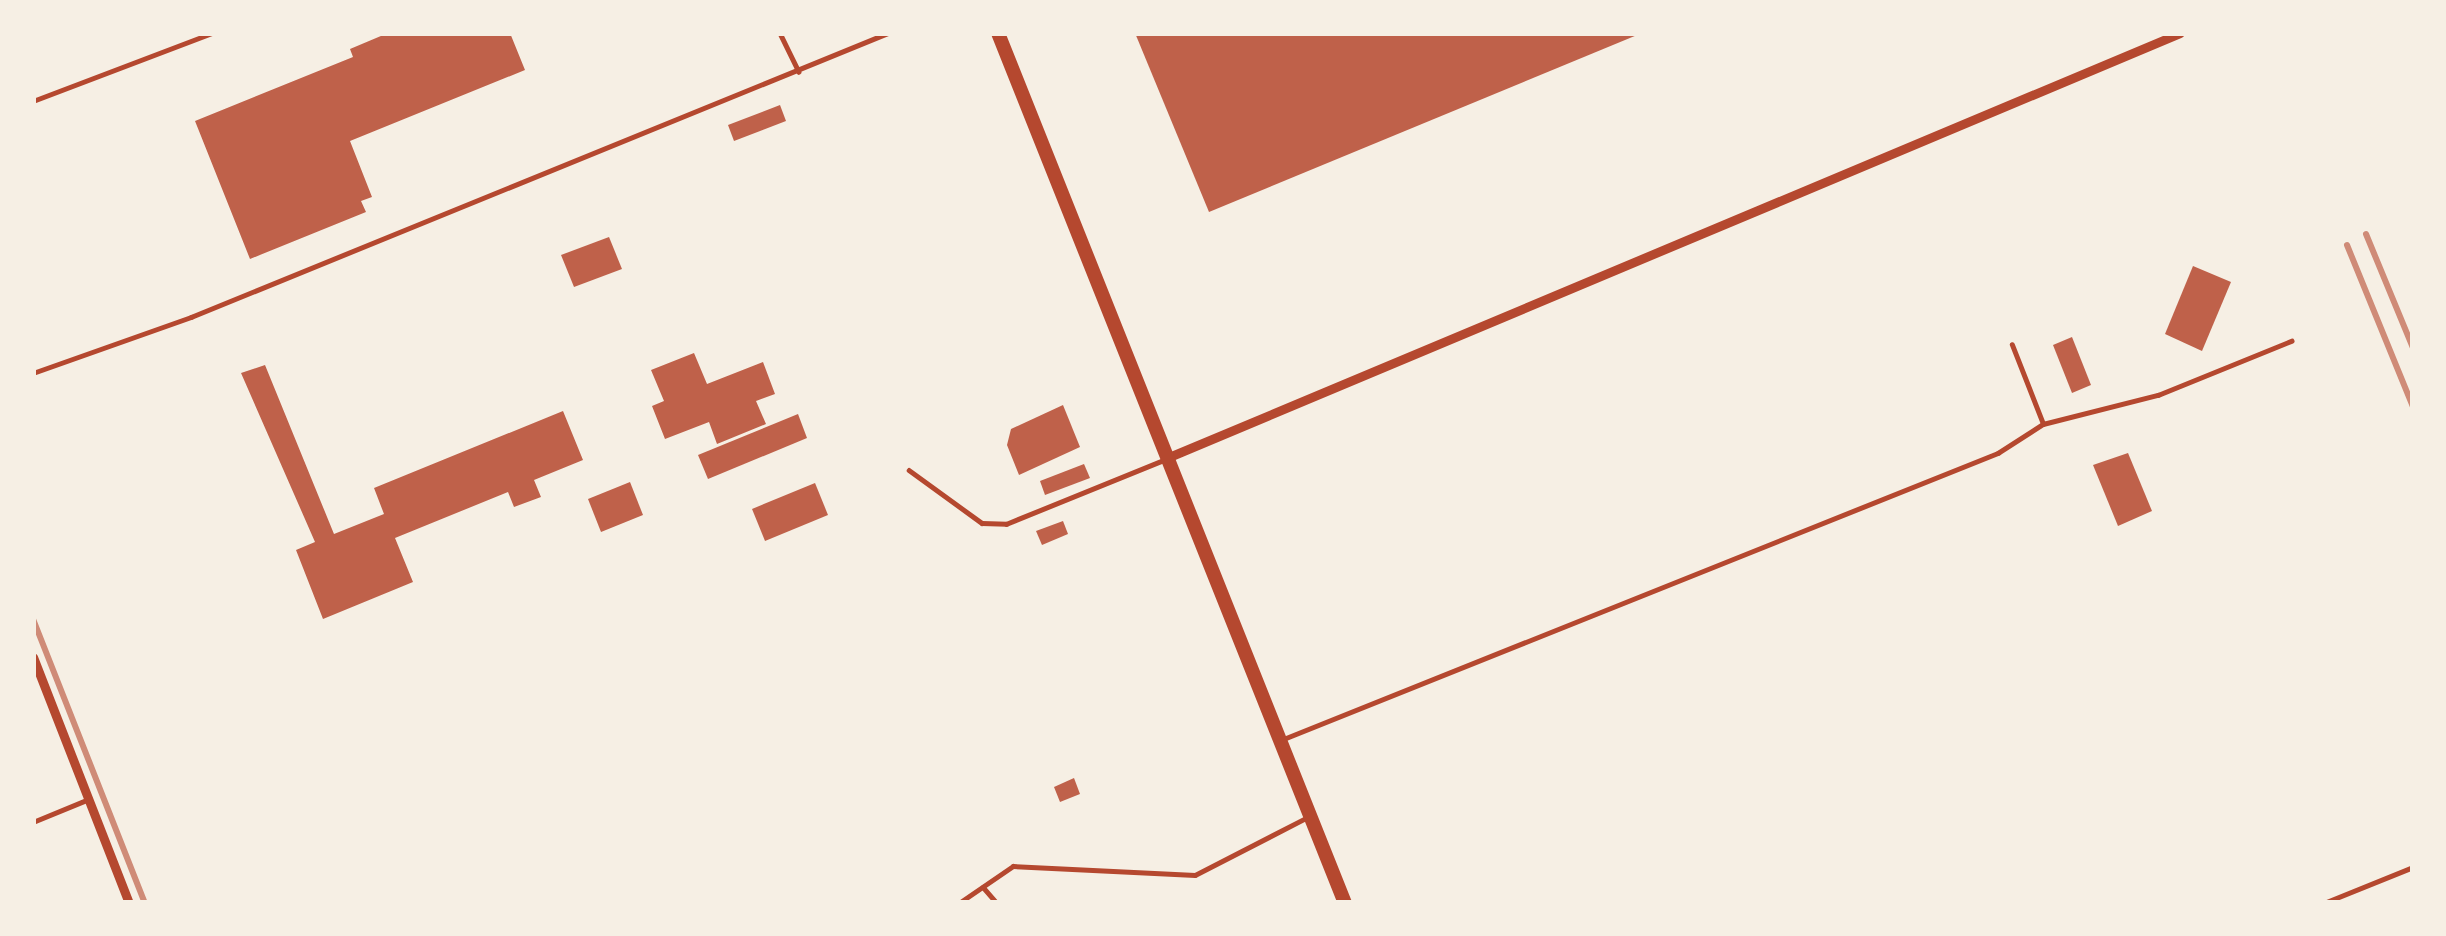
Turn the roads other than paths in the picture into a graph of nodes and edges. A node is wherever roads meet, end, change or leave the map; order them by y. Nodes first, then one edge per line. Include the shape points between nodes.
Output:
1 (212, 33) edge
2 (780, 33) edge
3 (888, 33) edge
4 (998, 33) edge
5 (2180, 33) edge
6 (799, 72) junction
7 (33, 101) edge
8 (2291, 341) dead end
9 (2012, 345) dead end
10 (33, 373) edge
11 (2043, 424) junction
12 (1169, 458) junction
13 (909, 470) dead end
14 (33, 659) edge
15 (1281, 740) junction
16 (89, 799) junction
17 (1311, 816) junction
18 (33, 822) edge
19 (2413, 867) edge
20 (983, 887) junction
21 (130, 903) edge
22 (959, 903) edge
23 (997, 903) edge
24 (1345, 903) edge
25 (2324, 903) edge

1 - 7 lane
2 - 6 lane
3 - 6 lane
4 - 12 main road
5 - 12 street
6 - 10 lane
8 - 11 lane via 2158,395
9 - 11 lane
11 - 15 lane via 1998,453
12 - 13 lane via 1006,524 982,524
12 - 15 main road
14 - 16 street
15 - 17 main road
16 - 18 lane
16 - 21 street
17 - 20 lane via 1195,875 1013,866
17 - 24 main road
19 - 25 lane
20 - 22 lane
20 - 23 lane

